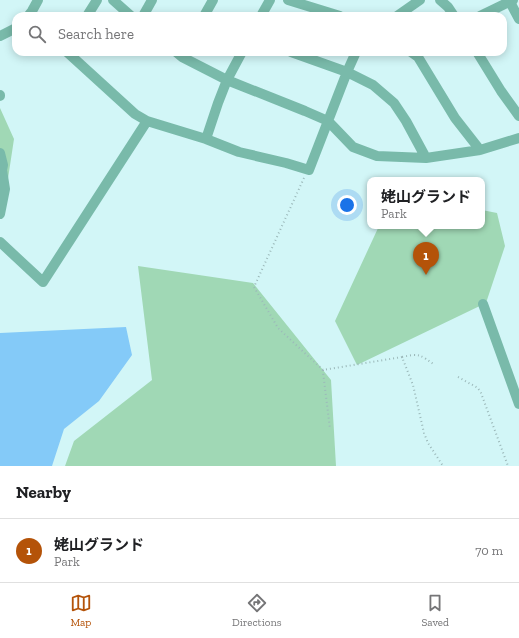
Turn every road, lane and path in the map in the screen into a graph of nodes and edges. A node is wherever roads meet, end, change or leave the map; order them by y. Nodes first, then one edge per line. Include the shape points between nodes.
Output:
1 (38, 0) edge
2 (96, 0) edge
3 (113, 0) edge
4 (152, 0) edge
5 (213, 0) edge
6 (270, 0) edge
7 (288, 0) edge
8 (420, 0) edge
9 (440, 0) edge
10 (512, 1) edge
11 (33, 12) edge
12 (89, 12) edge
13 (126, 12) edge
14 (146, 12) edge
15 (206, 12) edge
16 (263, 12) edge
17 (327, 12) edge
18 (403, 12) edge
19 (451, 12) edge
20 (489, 12) edge
21 (519, 18) edge
22 (12, 30) edge
23 (0, 36) edge
24 (71, 56) edge
25 (185, 56) edge
26 (240, 56) edge
27 (302, 56) edge
28 (354, 56) edge
29 (417, 56) edge
30 (479, 56) edge
31 (347, 72) junction
32 (227, 80) junction
33 (519, 116) edge
34 (147, 121) junction
35 (328, 121) junction
36 (519, 138) edge
37 (206, 139) junction
38 (480, 150) junction
39 (0, 153) edge
40 (426, 158) junction
41 (308, 169) junction
42 (0, 214) edge
43 (0, 242) edge
44 (483, 304) dead end
45 (402, 357) junction
46 (435, 365) dead end
47 (323, 370) junction
48 (458, 377) dead end
49 (519, 404) edge
50 (330, 428) dead end
51 (443, 466) edge
52 (508, 466) edge

1 - 11 street
2 - 12 street
3 - 13 street
4 - 14 street
5 - 15 street
6 - 16 street
7 - 17 street
8 - 18 street
9 - 19 street
10 - 20 street
10 - 21 street
22 - 23 street
24 - 34 street via 135,114
25 - 32 street
26 - 32 street
27 - 31 street
28 - 31 street
29 - 38 street via 455,118
30 - 33 street
31 - 35 street
31 - 40 street via 374,85 394,103
32 - 35 street
32 - 37 street
34 - 37 street
34 - 43 street via 43,282
35 - 40 street via 354,147 377,156
35 - 41 street
36 - 38 street
37 - 41 street via 239,152
38 - 40 street
39 - 42 street via 5,189
41 - 47 path via 254,287 278,328
44 - 49 street
45 - 46 path via 415,354
45 - 47 path
45 - 51 path via 413,385 424,433
47 - 50 path
48 - 52 path via 478,388 481,393

